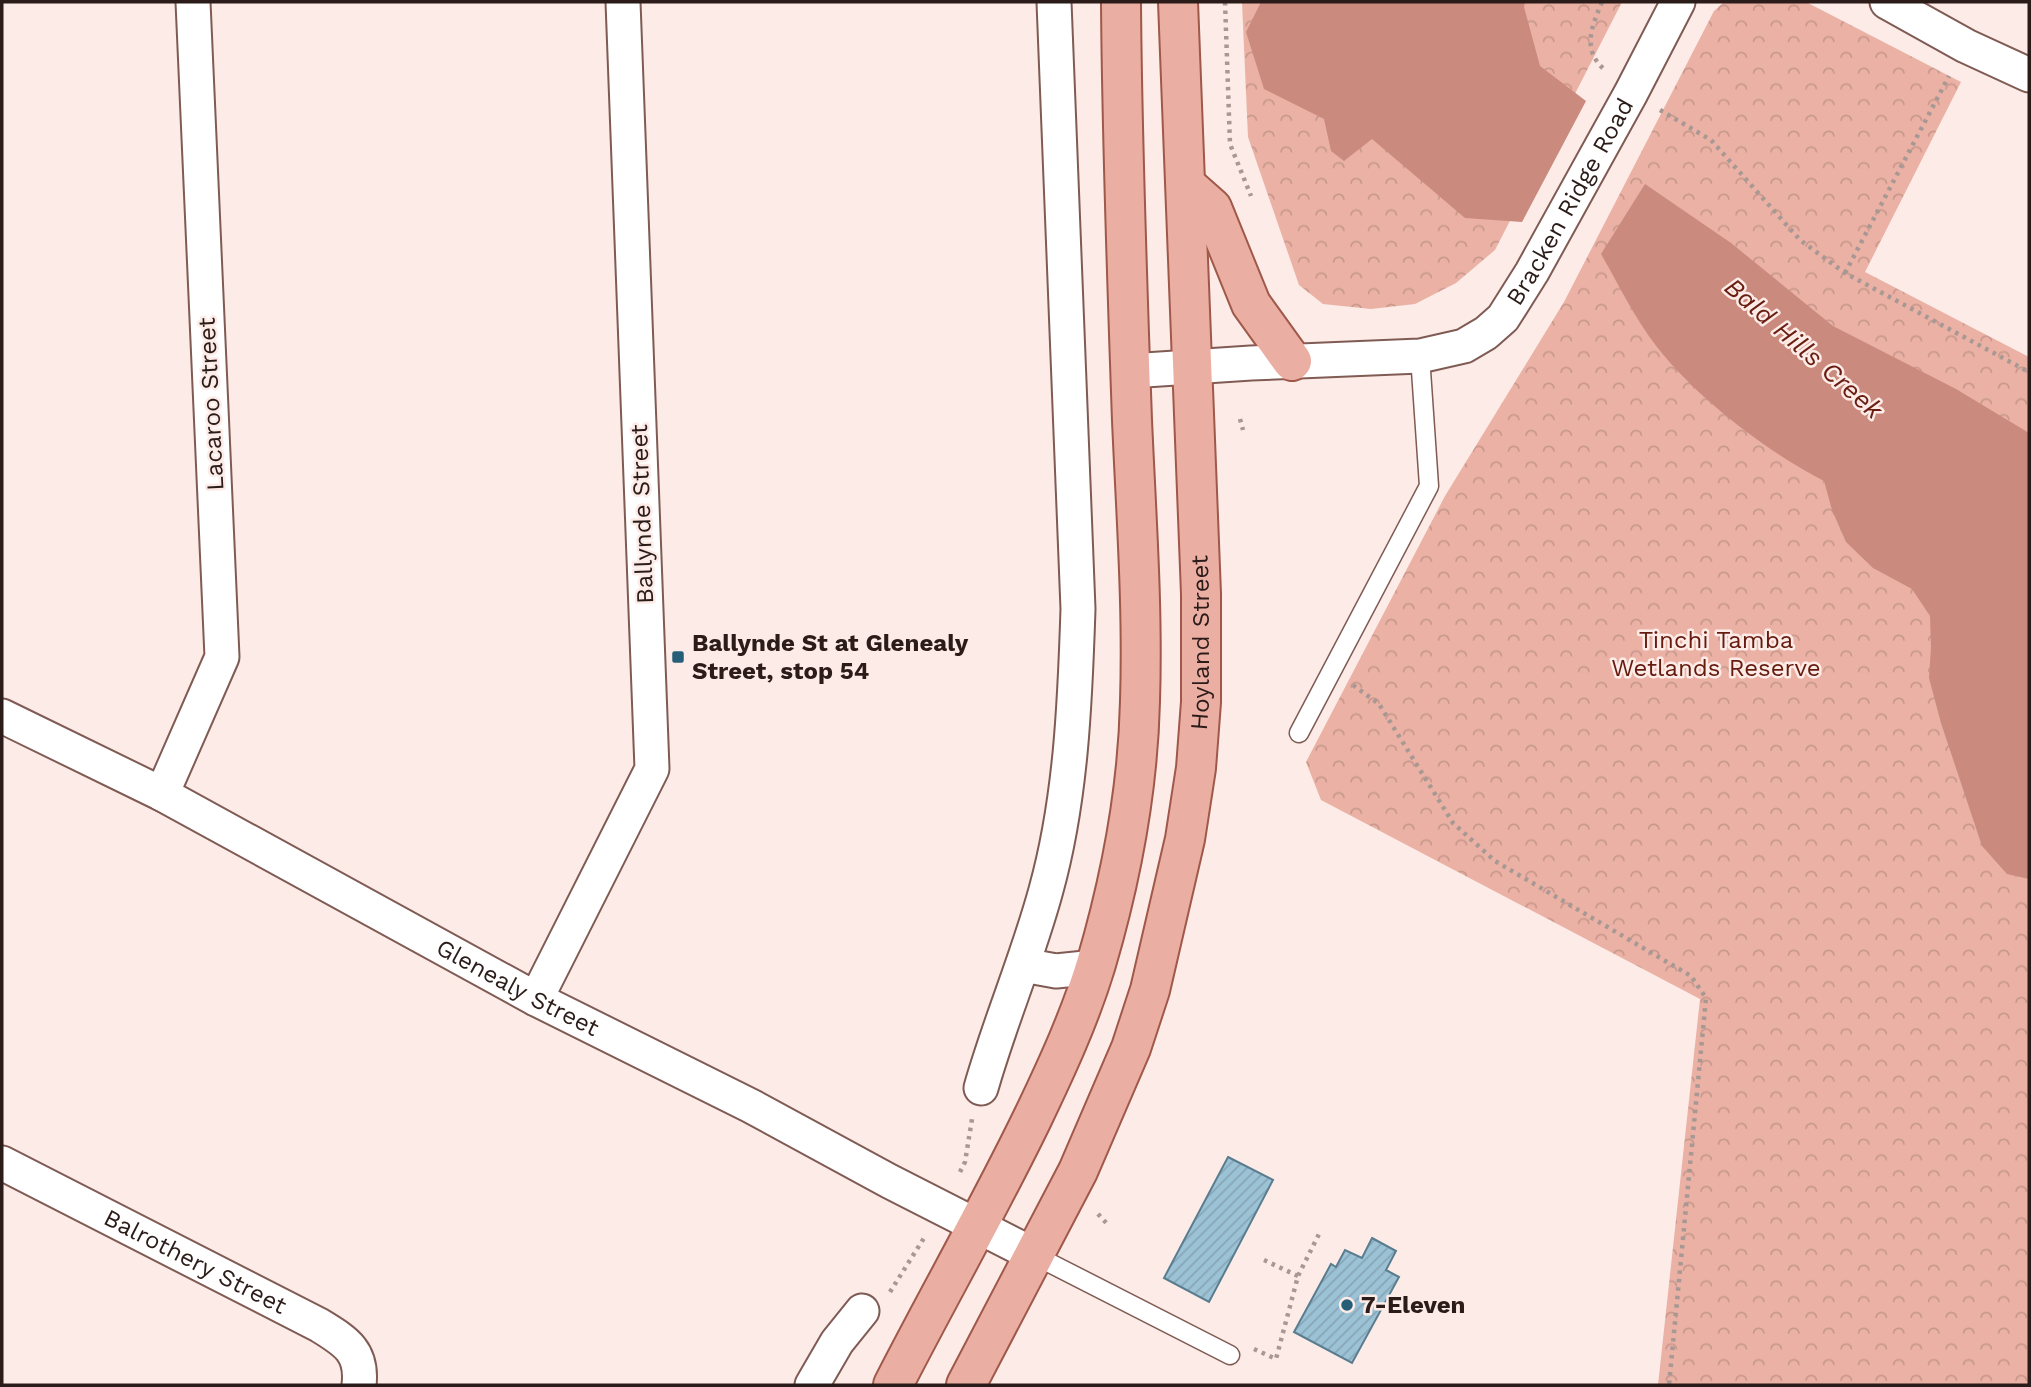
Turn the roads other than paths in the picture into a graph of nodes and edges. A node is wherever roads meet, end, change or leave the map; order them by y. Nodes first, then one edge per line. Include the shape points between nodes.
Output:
1 (193, 2) edge
2 (623, 2) edge
3 (1054, 2) edge
4 (1121, 2) edge
5 (1178, 2) edge
6 (1678, 2) edge
7 (1886, 2) edge
8 (2029, 75) edge
9 (1186, 185) junction
10 (1420, 356) junction
11 (1292, 361) junction
12 (1191, 366) junction
13 (1130, 371) junction
14 (2, 716) edge
15 (1299, 733) dead end
16 (162, 794) junction
17 (1023, 965) junction
18 (1095, 967) junction
19 (536, 999) junction
20 (977, 1102) road end
21 (2, 1163) edge
22 (977, 1226) junction
23 (1034, 1255) junction
24 (875, 1303) road end
25 (1230, 1354) dead end
26 (359, 1385) edge
27 (812, 1385) edge
28 (892, 1385) edge
29 (966, 1385) edge

1 - 16 street, Lacaroo Street via 222,657
2 - 19 street, Ballynde Street via 652,769
3 - 17 street via 1078,610 1070,749 1059,829
4 - 13 main road
5 - 9 main road, Hoyland Street
6 - 10 street, Bracken Ridge Road via 1625,105 1503,318 1464,346
7 - 8 street
9 - 11 main road via 1212,208 1251,304
9 - 12 main road, Hoyland Street
10 - 11 street, Bracken Ridge Road
10 - 15 lane via 1429,486
11 - 12 street, Bracken Ridge Road
12 - 13 street, Bracken Ridge Road
12 - 23 main road, Hoyland Street via 1201,688 1185,839 1150,990 1131,1048 1078,1171
13 - 18 main road via 1141,617 1138,747 1123,854
14 - 16 street, Glenealy Street
16 - 19 street, Glenealy Street
17 - 18 street via 1056,971
17 - 20 street
18 - 22 main road via 1052,1076
19 - 22 street, Glenealy Street
21 - 26 street, Balrothery Street via 320,1325 347,1343 361,1369
22 - 23 street, Glenealy Street
22 - 28 main road
23 - 25 lane
23 - 29 main road
24 - 27 street via 837,1342

